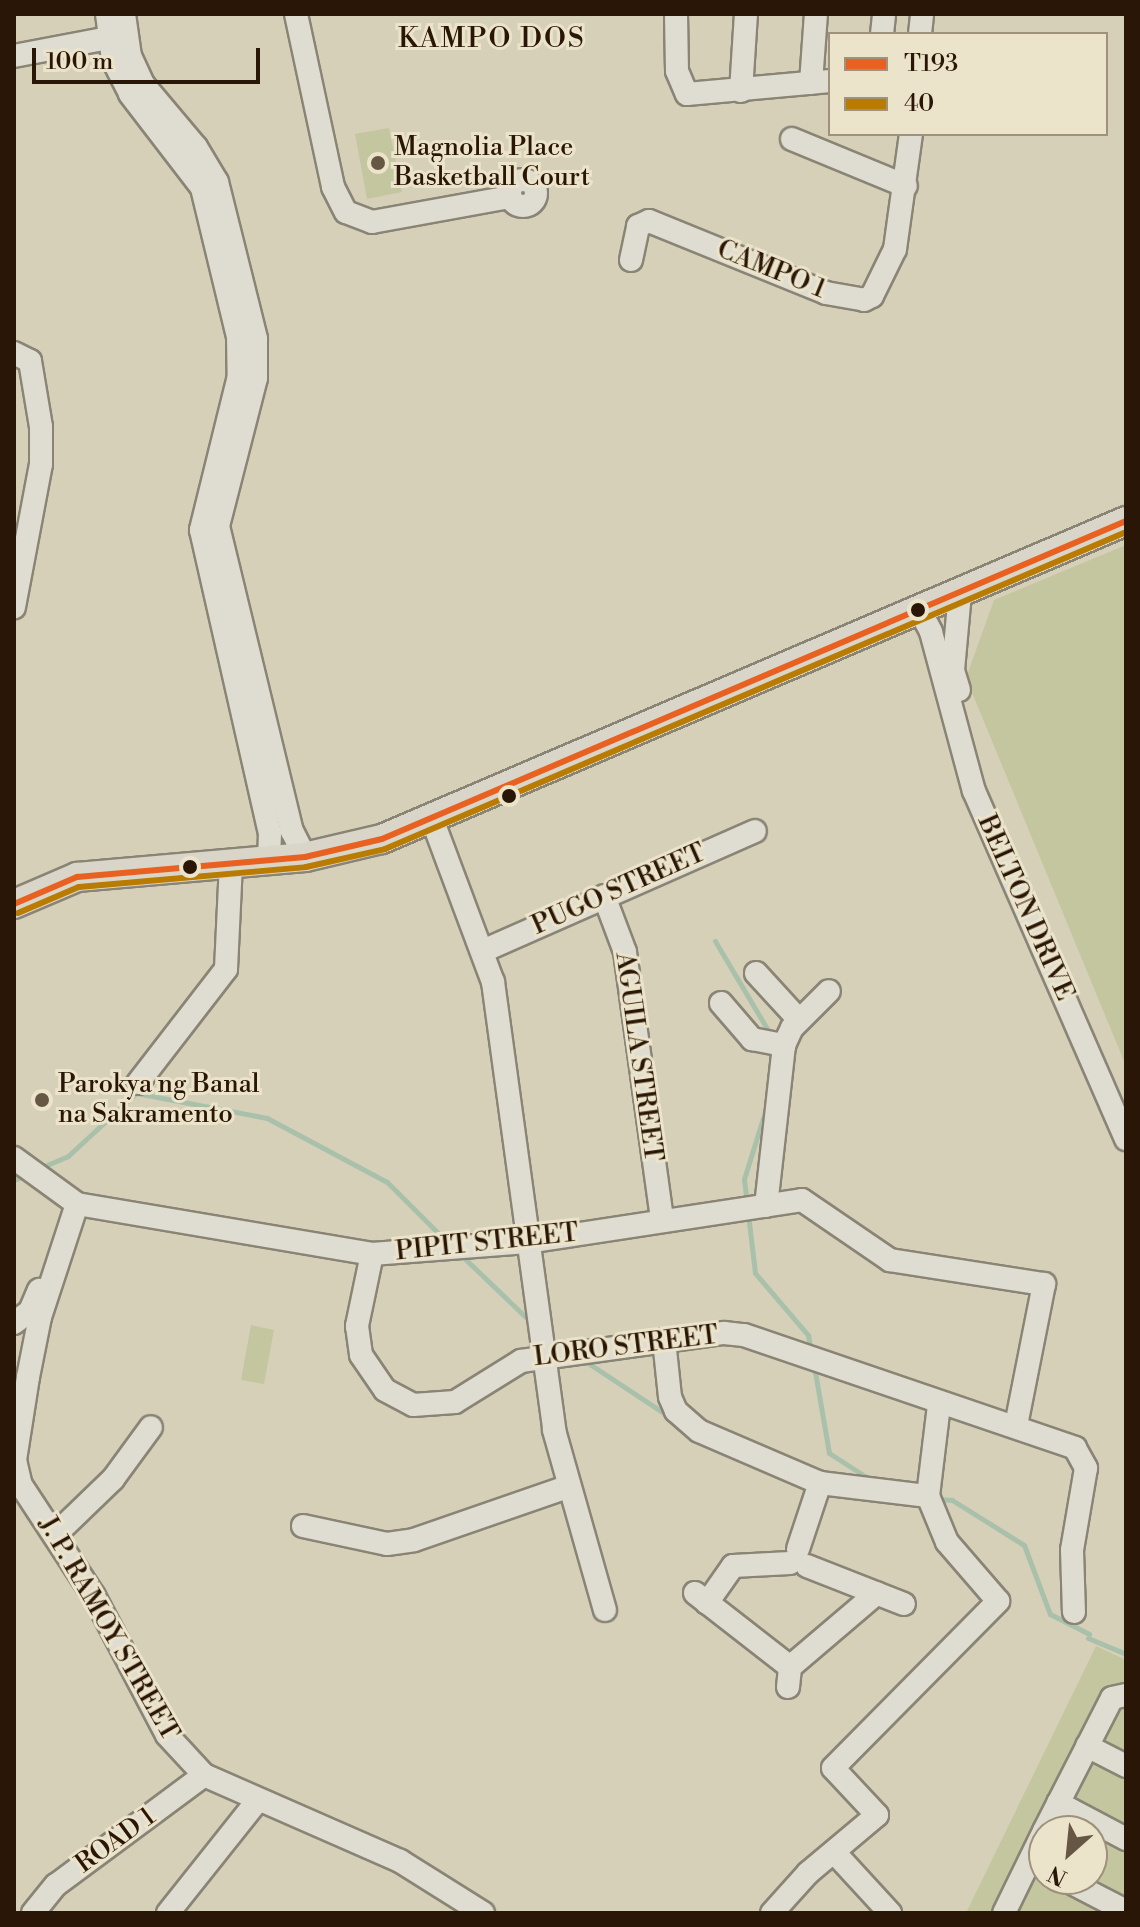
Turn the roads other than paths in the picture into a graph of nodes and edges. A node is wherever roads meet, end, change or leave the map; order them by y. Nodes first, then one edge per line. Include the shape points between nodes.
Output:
1 (107, 14) edge
2 (124, 14) edge
3 (296, 14) edge
4 (676, 14) edge
5 (746, 14) edge
6 (816, 14) edge
7 (108, 38) junction
8 (14, 56) edge
9 (821, 82) edge
10 (741, 91) junction
11 (911, 136) edge
12 (792, 139) dead end
13 (189, 152) junction
14 (906, 186) junction
15 (510, 197) dead end
16 (631, 260) dead end
17 (14, 353) edge
18 (248, 377) junction
19 (23, 513) edge
20 (1126, 521) edge
21 (960, 593) junction
22 (14, 607) edge
23 (919, 609) junction
24 (945, 641) junction
25 (432, 819) junction
26 (998, 830) junction
27 (755, 831) dead end
28 (305, 857) junction
29 (269, 860) junction
30 (231, 862) junction
31 (16, 896) edge
32 (604, 896) junction
33 (483, 951) junction
34 (756, 973) dead end
35 (829, 991) dead end
36 (721, 1003) dead end
37 (799, 1020) junction
38 (784, 1045) junction
39 (138, 1083) dead end
40 (1126, 1101) edge
41 (1126, 1139) edge
42 (14, 1158) edge
43 (77, 1204) junction
44 (761, 1208) junction
45 (662, 1220) junction
46 (528, 1242) junction
47 (372, 1254) junction
48 (57, 1263) junction
49 (14, 1323) edge
50 (664, 1340) junction
51 (543, 1357) junction
52 (939, 1405) junction
53 (1016, 1426) junction
54 (151, 1427) dead end
55 (824, 1484) junction
56 (567, 1487) junction
57 (928, 1496) junction
58 (303, 1526) dead end
59 (55, 1535) junction
60 (800, 1557) junction
61 (877, 1593) junction
62 (904, 1604) dead end
63 (605, 1610) dead end
64 (1074, 1612) dead end
65 (1126, 1695) edge
66 (1087, 1746) junction
67 (1126, 1766) edge
68 (204, 1775) junction
69 (258, 1800) junction
70 (1058, 1803) junction
71 (1052, 1815) edge
72 (1126, 1839) edge
73 (834, 1852) junction
74 (1028, 1878) edge
75 (1095, 1895) edge
76 (473, 1910) edge
77 (1126, 1911) edge
78 (33, 1913) edge
79 (168, 1913) edge
80 (772, 1913) edge
81 (890, 1913) edge
82 (1004, 1913) edge

1 - 7 street
2 - 13 street via 130,56 143,84
3 - 15 street via 333,187 346,212 372,222
4 - 10 street via 677,71 687,94
5 - 10 street
6 - 9 street
7 - 8 street
7 - 13 street via 130,94
9 - 10 street
11 - 14 street, CAMPO 1
12 - 14 street
13 - 18 street via 217,182 256,339
14 - 16 street, CAMPO 1 via 895,249 872,296 864,300 826,293 649,221 638,226
17 - 19 street via 30,361 38,389 41,464
18 - 28 street via 218,526 292,831
18 - 29 street via 201,530 270,833
19 - 22 street
20 - 21 main road
21 - 23 main road
21 - 24 street, BELTON DRIVE
23 - 24 street, BELTON DRIVE
23 - 25 main road
24 - 26 street, BELTON DRIVE via 946,671
25 - 28 main road via 382,839
25 - 33 street
26 - 40 street, BELTON DRIVE
26 - 41 street, BELTON DRIVE
27 - 32 street, PUGO STREET
28 - 29 main road
29 - 30 main road
30 - 31 main road via 77,877
30 - 39 street via 226,969
32 - 33 street, PUGO STREET
32 - 45 street, AGUILA STREET via 625,952
33 - 46 street via 493,982
34 - 37 street
35 - 37 street
36 - 38 street via 752,1039
37 - 38 street
38 - 44 street
42 - 43 street
43 - 47 street, PIPIT STREET
43 - 48 street, J. P. RAMOY STREET
44 - 45 street, PIPIT STREET
44 - 53 street, PIPIT STREET via 777,1201 811,1204 890,1260 1044,1284
45 - 46 street, PIPIT STREET
46 - 47 street, PIPIT STREET
46 - 51 street
47 - 51 street, LORO STREET via 357,1337 370,1374 393,1395 424,1408 444,1406 508,1366
48 - 49 street via 30,1311
48 - 59 street, J. P. RAMOY STREET via 37,1332 15,1460 21,1485
50 - 51 street, LORO STREET
50 - 52 street, LORO STREET via 744,1335
50 - 55 street via 670,1397 686,1421 738,1451
51 - 56 street
52 - 53 street, LORO STREET
52 - 57 street
53 - 64 street, LORO STREET via 1030,1437 1075,1448 1086,1468 1072,1550
54 - 59 street via 113,1479
55 - 57 street
55 - 60 street
56 - 58 street via 414,1540 387,1544
56 - 63 street
57 - 73 street via 947,1542 998,1601 833,1768 877,1815
59 - 68 street, J. P. RAMOY STREET via 94,1596 154,1715
60 - 61 street
60 - 61 street via 733,1566 701,1598 789,1677
61 - 62 street
65 - 66 street via 1112,1698
66 - 67 street
66 - 70 street
68 - 69 street, J. P. RAMOY STREET
68 - 78 street, ROAD 1 via 56,1885
69 - 76 street, J. P. RAMOY STREET via 400,1861
69 - 79 street
70 - 71 street
70 - 72 street
73 - 80 street
73 - 81 street
74 - 82 street
75 - 77 street

